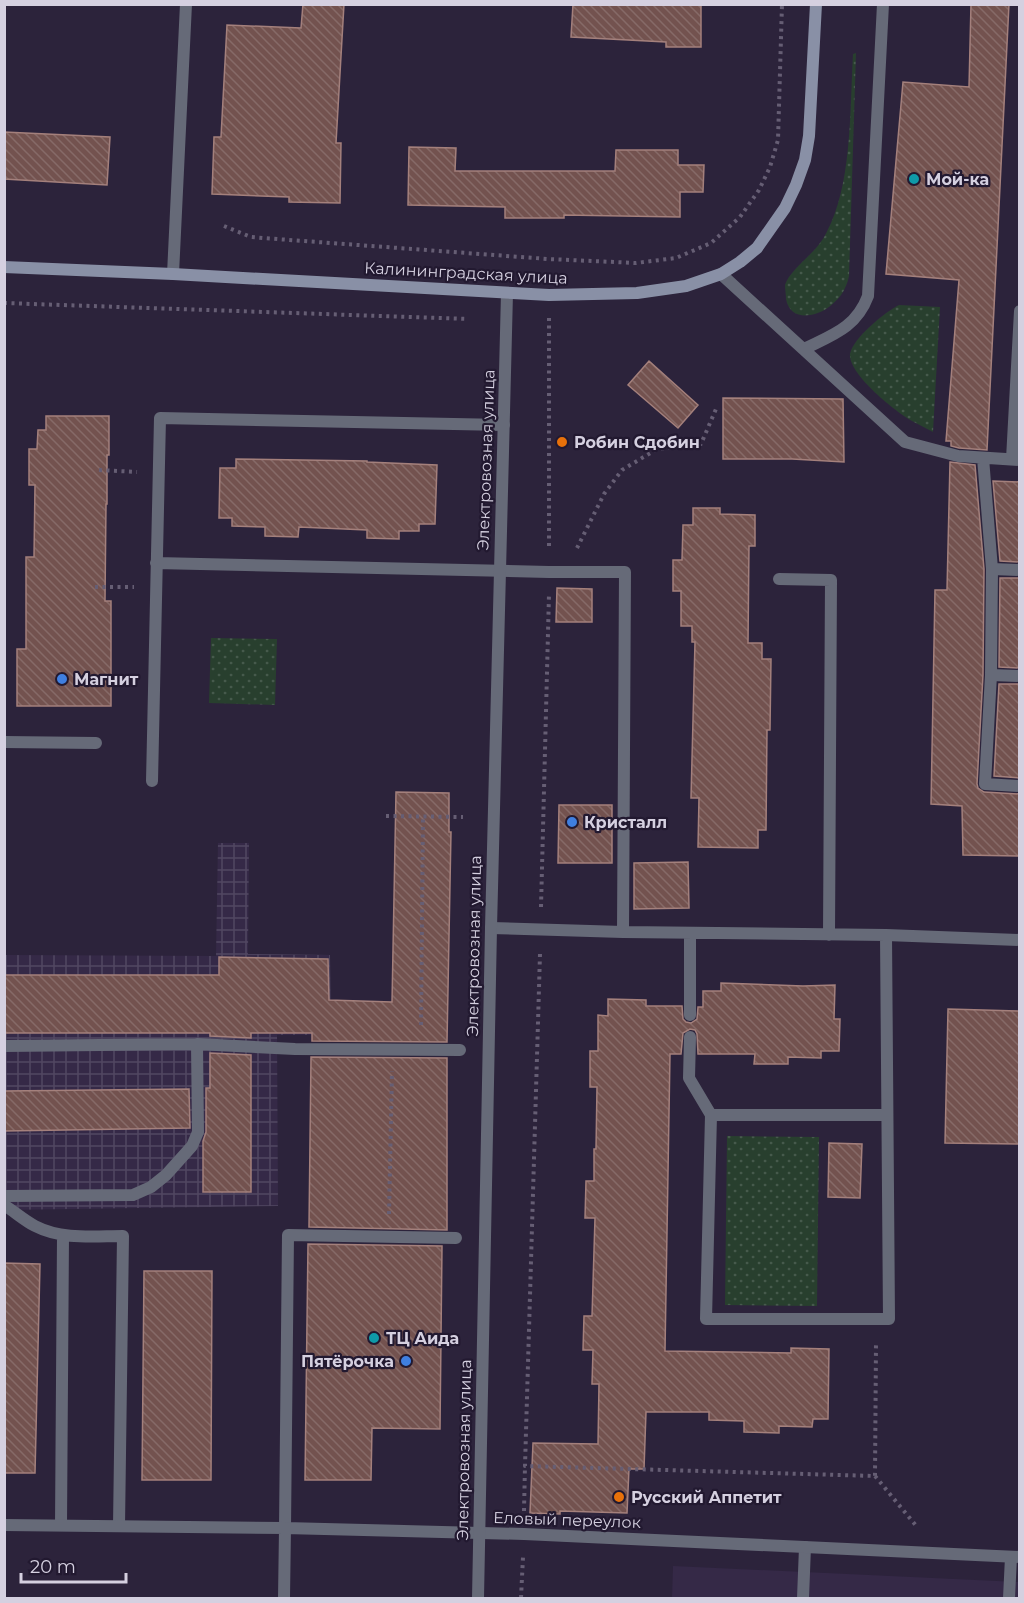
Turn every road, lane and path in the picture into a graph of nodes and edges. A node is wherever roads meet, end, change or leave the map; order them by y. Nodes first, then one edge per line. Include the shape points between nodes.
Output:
1 (186, 4) edge
2 (782, 4) edge
3 (816, 4) edge
4 (883, 4) edge
5 (224, 226) dead end
6 (4, 267) edge
7 (173, 274) junction
8 (721, 274) junction
9 (507, 293) junction
10 (549, 295) junction
11 (4, 303) edge
12 (1020, 311) edge
13 (468, 319) dead end
14 (804, 349) junction
15 (716, 409) dead end
16 (504, 426) junction
17 (983, 458) junction
18 (1016, 460) edge
19 (99, 471) dead end
20 (158, 473) junction
21 (156, 563) junction
22 (992, 569) junction
23 (1020, 570) edge
24 (500, 571) junction
25 (549, 572) junction
26 (779, 579) dead end
27 (95, 587) dead end
28 (156, 587) junction
29 (991, 675) junction
30 (1020, 676) edge
31 (4, 742) edge
32 (96, 743) dead end
33 (152, 781) dead end
34 (1020, 786) edge
35 (386, 816) dead end
36 (423, 816) junction
37 (463, 816) dead end
38 (491, 928) junction
39 (541, 930) junction
40 (622, 932) junction
41 (690, 933) junction
42 (829, 935) junction
43 (886, 935) junction
44 (1020, 940) edge
45 (690, 1015) dead end
46 (690, 1037) dead end
47 (197, 1044) junction
48 (4, 1046) edge
49 (392, 1050) junction
50 (421, 1050) junction
51 (460, 1050) dead end
52 (711, 1115) junction
53 (887, 1115) junction
54 (4, 1196) edge
55 (4, 1205) edge
56 (63, 1236) junction
57 (388, 1236) junction
58 (456, 1238) dead end
59 (877, 1319) junction
60 (875, 1476) junction
61 (4, 1525) edge
62 (61, 1526) junction
63 (119, 1526) junction
64 (285, 1528) junction
65 (480, 1534) junction
66 (805, 1546) junction
67 (939, 1553) junction
68 (1015, 1557) edge
69 (284, 1599) edge
70 (478, 1599) edge
71 (803, 1599) edge
72 (1009, 1599) edge

1 - 7 street
2 - 5 path via 777,140 770,167 740,217 711,243 676,258 636,263 548,260 251,237
3 - 8 main road, Калининградская улица via 806,160 785,208 757,248
4 - 14 street via 867,296 864,307 848,327
6 - 7 main road, Калининградская улица
7 - 9 main road, Калининградская улица
8 - 10 main road, Калининградская улица via 686,286 637,293
8 - 14 street
9 - 10 main road, Калининградская улица
9 - 16 street, Электровозная улица
10 - 25 path
11 - 13 path
12 - 18 street
14 - 17 street via 905,442 958,456
15 - 25 path via 701,444 657,449 622,470 604,494 579,546
16 - 20 street via 160,418
16 - 24 street, Электровозная улица
17 - 18 street
17 - 22 street
19 - 20 path
20 - 21 street
21 - 24 street
21 - 28 street
22 - 23 street
22 - 29 street
24 - 25 street
24 - 38 street, Электровозная улица
25 - 39 path
25 - 40 street via 625,572
26 - 42 street via 831,580
27 - 28 path
28 - 33 street
29 - 30 street
29 - 34 street via 986,784
31 - 32 street
35 - 36 path
36 - 37 path
36 - 50 path
38 - 39 street
38 - 65 street, Электровозная улица
39 - 40 street
39 - 60 path via 525,1466
40 - 41 street
41 - 42 street
41 - 45 street
42 - 43 street
43 - 44 street
43 - 53 street
46 - 52 street via 689,1078
47 - 48 street
47 - 49 street
47 - 54 street via 198,1132 192,1146 151,1187 133,1195
49 - 50 street
49 - 57 path
50 - 51 street
52 - 53 street
52 - 59 street via 706,1319
53 - 59 street via 889,1319
55 - 56 street via 34,1226
56 - 62 street
56 - 63 street via 123,1236
57 - 58 street
57 - 64 street via 288,1235
59 - 60 path
60 - 67 path
61 - 62 street, Еловый переулок
62 - 63 street, Еловый переулок
63 - 64 street, Еловый переулок
64 - 65 street, Еловый переулок
64 - 69 street
65 - 66 street, Еловый переулок
65 - 70 street, Электровозная улица
66 - 67 street, Еловый переулок
66 - 71 street
67 - 68 street, Еловый переулок
68 - 72 street

